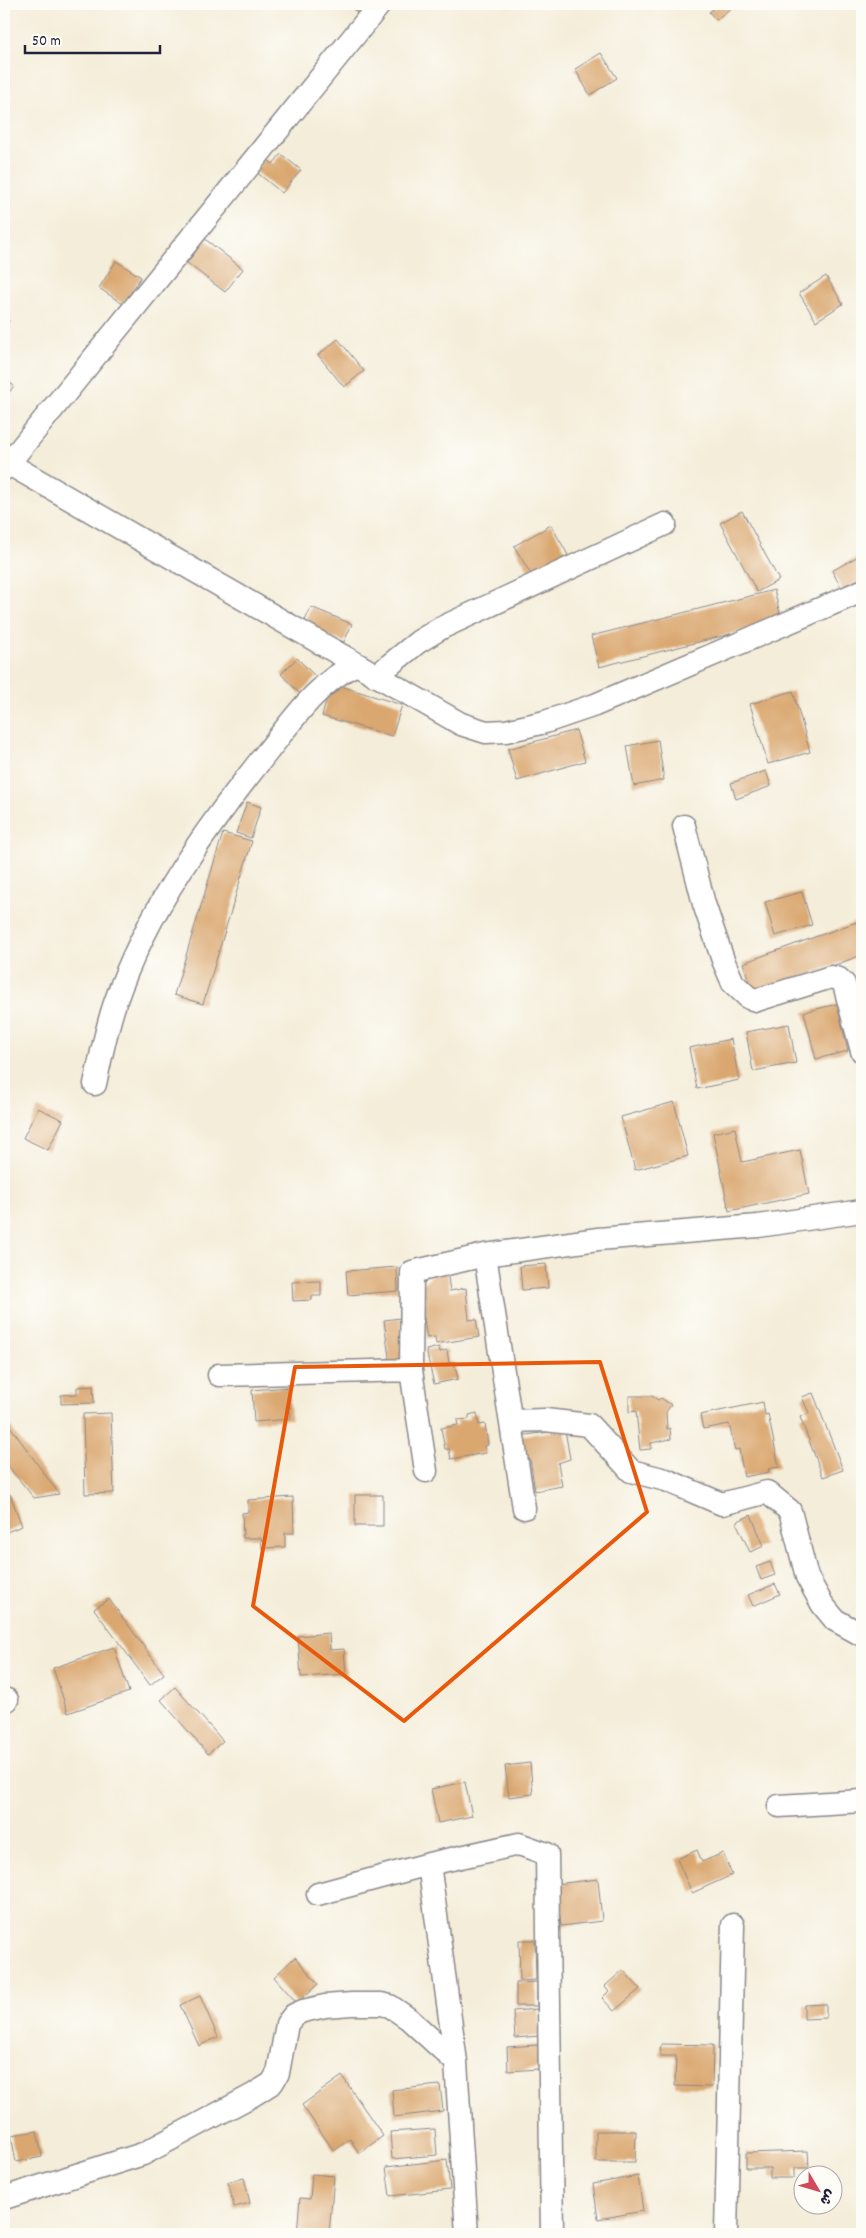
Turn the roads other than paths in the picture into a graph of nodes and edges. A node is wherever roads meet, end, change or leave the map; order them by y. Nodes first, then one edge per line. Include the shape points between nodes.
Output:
1 (380, 4) edge
2 (5, 465) edge
3 (665, 524) dead end
4 (862, 591) edge
5 (356, 664) junction
6 (376, 676) junction
7 (684, 826) dead end
8 (862, 1051) edge
9 (95, 1084) dead end
10 (862, 1211) edge
11 (485, 1255) junction
12 (411, 1370) junction
13 (218, 1375) dead end
14 (511, 1420) junction
15 (426, 1471) dead end
16 (524, 1508) dead end
17 (862, 1635) edge
18 (862, 1801) edge
19 (778, 1806) dead end
20 (429, 1864) junction
21 (318, 1894) dead end
22 (733, 1924) dead end
23 (456, 2062) junction
24 (4, 2198) edge
25 (467, 2234) edge
26 (552, 2234) edge
27 (726, 2234) edge

1 - 2 street
2 - 5 street
3 - 6 street via 441,628
4 - 6 street via 595,705 516,730 486,732 472,729
5 - 6 street
5 - 9 street via 330,680 309,700 213,821 188,861 158,910 114,1004
7 - 8 street via 704,904 733,983 749,998 758,1000 831,977 839,979 844,984
10 - 11 street via 758,1226 598,1239
11 - 12 street via 412,1272
11 - 14 street
12 - 13 street
12 - 15 street
14 - 16 street
14 - 17 street via 589,1425 631,1471 666,1480 722,1504 767,1492 790,1511 808,1577 822,1604 835,1620
18 - 19 street
20 - 21 street
20 - 23 street
20 - 26 street via 518,1844 546,1854
22 - 27 street
23 - 24 street via 390,2006 352,2004 303,2011 294,2015 287,2024 278,2073 272,2083 253,2096 143,2154
23 - 25 street

